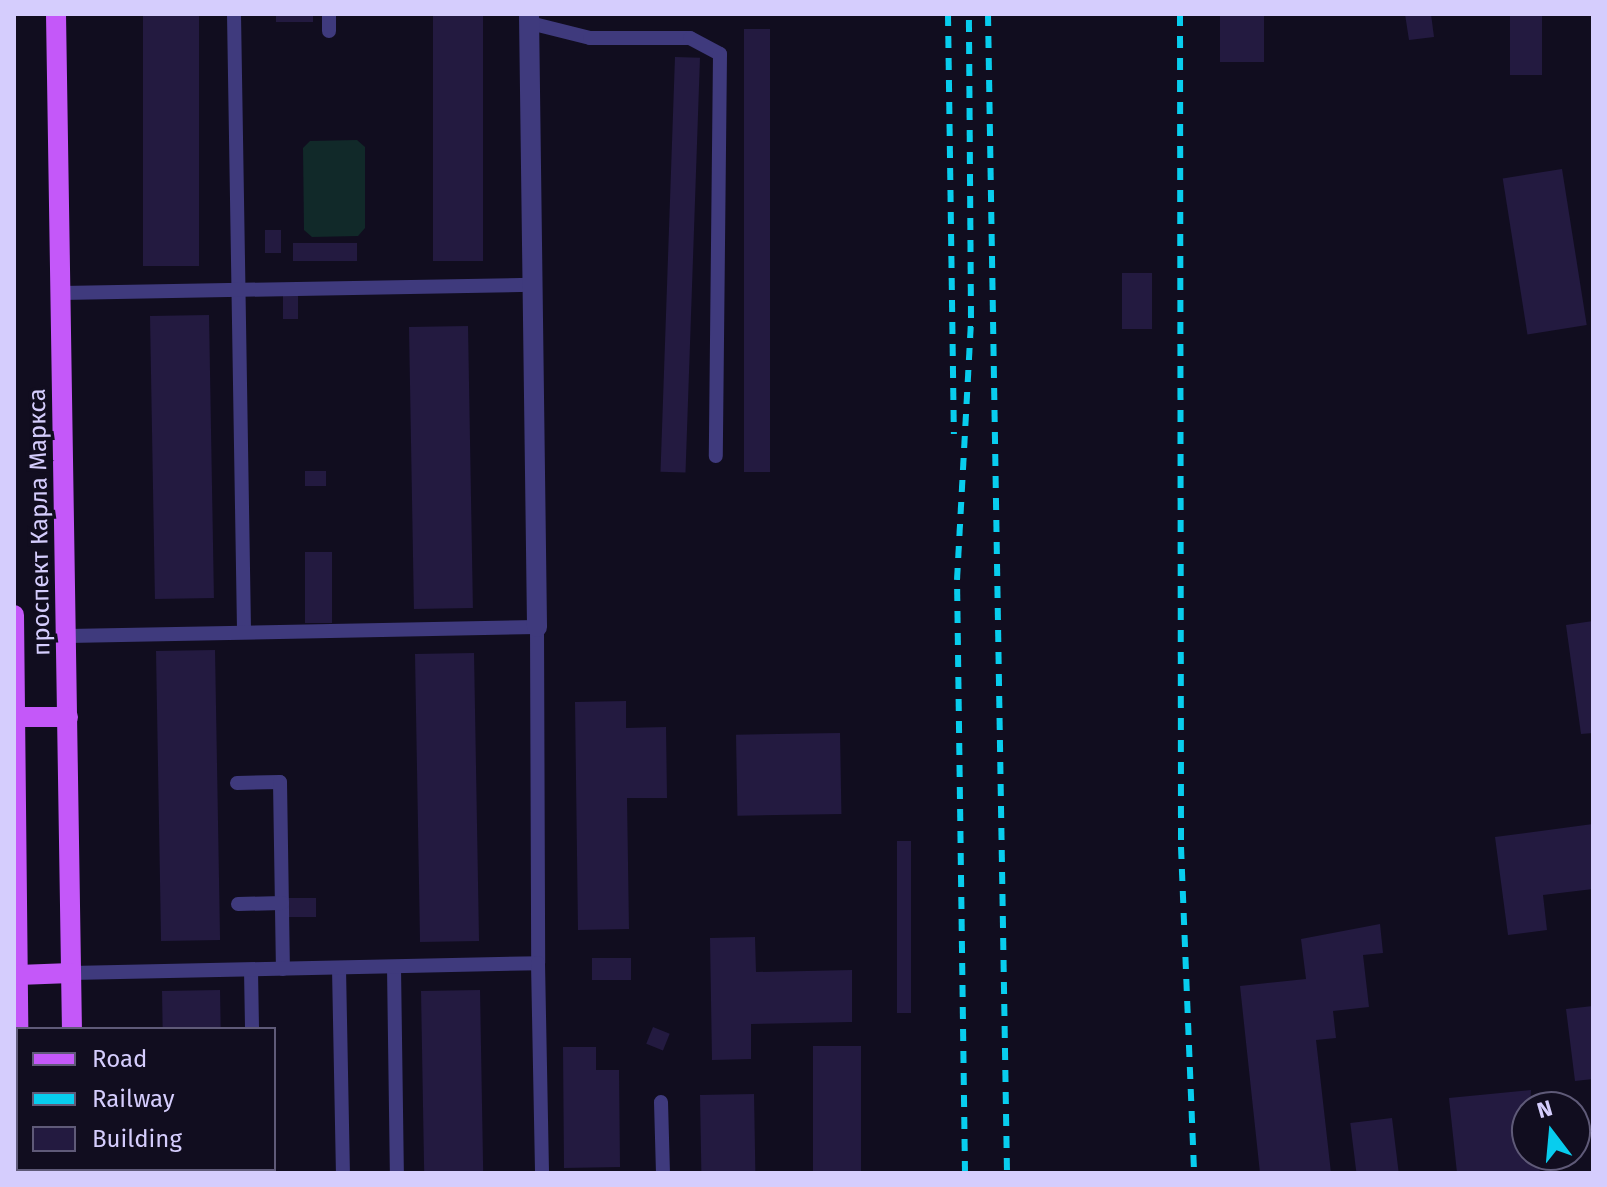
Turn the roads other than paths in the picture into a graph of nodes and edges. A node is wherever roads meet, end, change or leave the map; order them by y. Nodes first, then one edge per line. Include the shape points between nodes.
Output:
1 (56, 14) edge
2 (234, 14) edge
3 (329, 14) edge
4 (529, 18) edge
5 (329, 31) dead end
6 (533, 285) junction
7 (238, 290) junction
8 (62, 293) junction
9 (716, 456) dead end
10 (14, 615) edge
11 (537, 627) junction
12 (244, 632) junction
13 (68, 636) junction
14 (15, 717) edge
15 (68, 717) junction
16 (237, 783) dead end
17 (282, 903) junction
18 (238, 904) dead end
19 (16, 962) edge
20 (538, 963) junction
21 (394, 967) junction
22 (339, 968) junction
23 (283, 969) junction
24 (251, 970) junction
25 (71, 973) junction
26 (18, 1027) edge
27 (72, 1027) edge
28 (252, 1027) edge
29 (661, 1102) dead end
30 (343, 1173) edge
31 (397, 1173) edge
32 (542, 1173) edge
33 (663, 1173) edge

1 - 8 main road, проспект Карла Маркса
2 - 7 lane
3 - 5 lane
4 - 6 street
4 - 9 lane via 590,38 690,38 720,54
6 - 7 lane
6 - 11 street
7 - 8 lane
7 - 12 lane
8 - 13 main road, проспект Карла Маркса
10 - 14 main road, проспект Карла Маркса
11 - 12 lane
11 - 20 lane
12 - 13 lane
13 - 15 main road, проспект Карла Маркса
14 - 15 main road
14 - 19 main road, проспект Карла Маркса
15 - 25 main road, проспект Карла Маркса
16 - 17 lane via 280,782
17 - 18 lane
17 - 23 lane
19 - 25 main road
19 - 26 main road, проспект Карла Маркса
20 - 21 lane
20 - 32 lane
21 - 22 lane
21 - 31 lane
22 - 23 lane
22 - 30 lane
23 - 24 lane
24 - 25 lane
24 - 28 lane
25 - 27 main road, проспект Карла Маркса
29 - 33 lane

